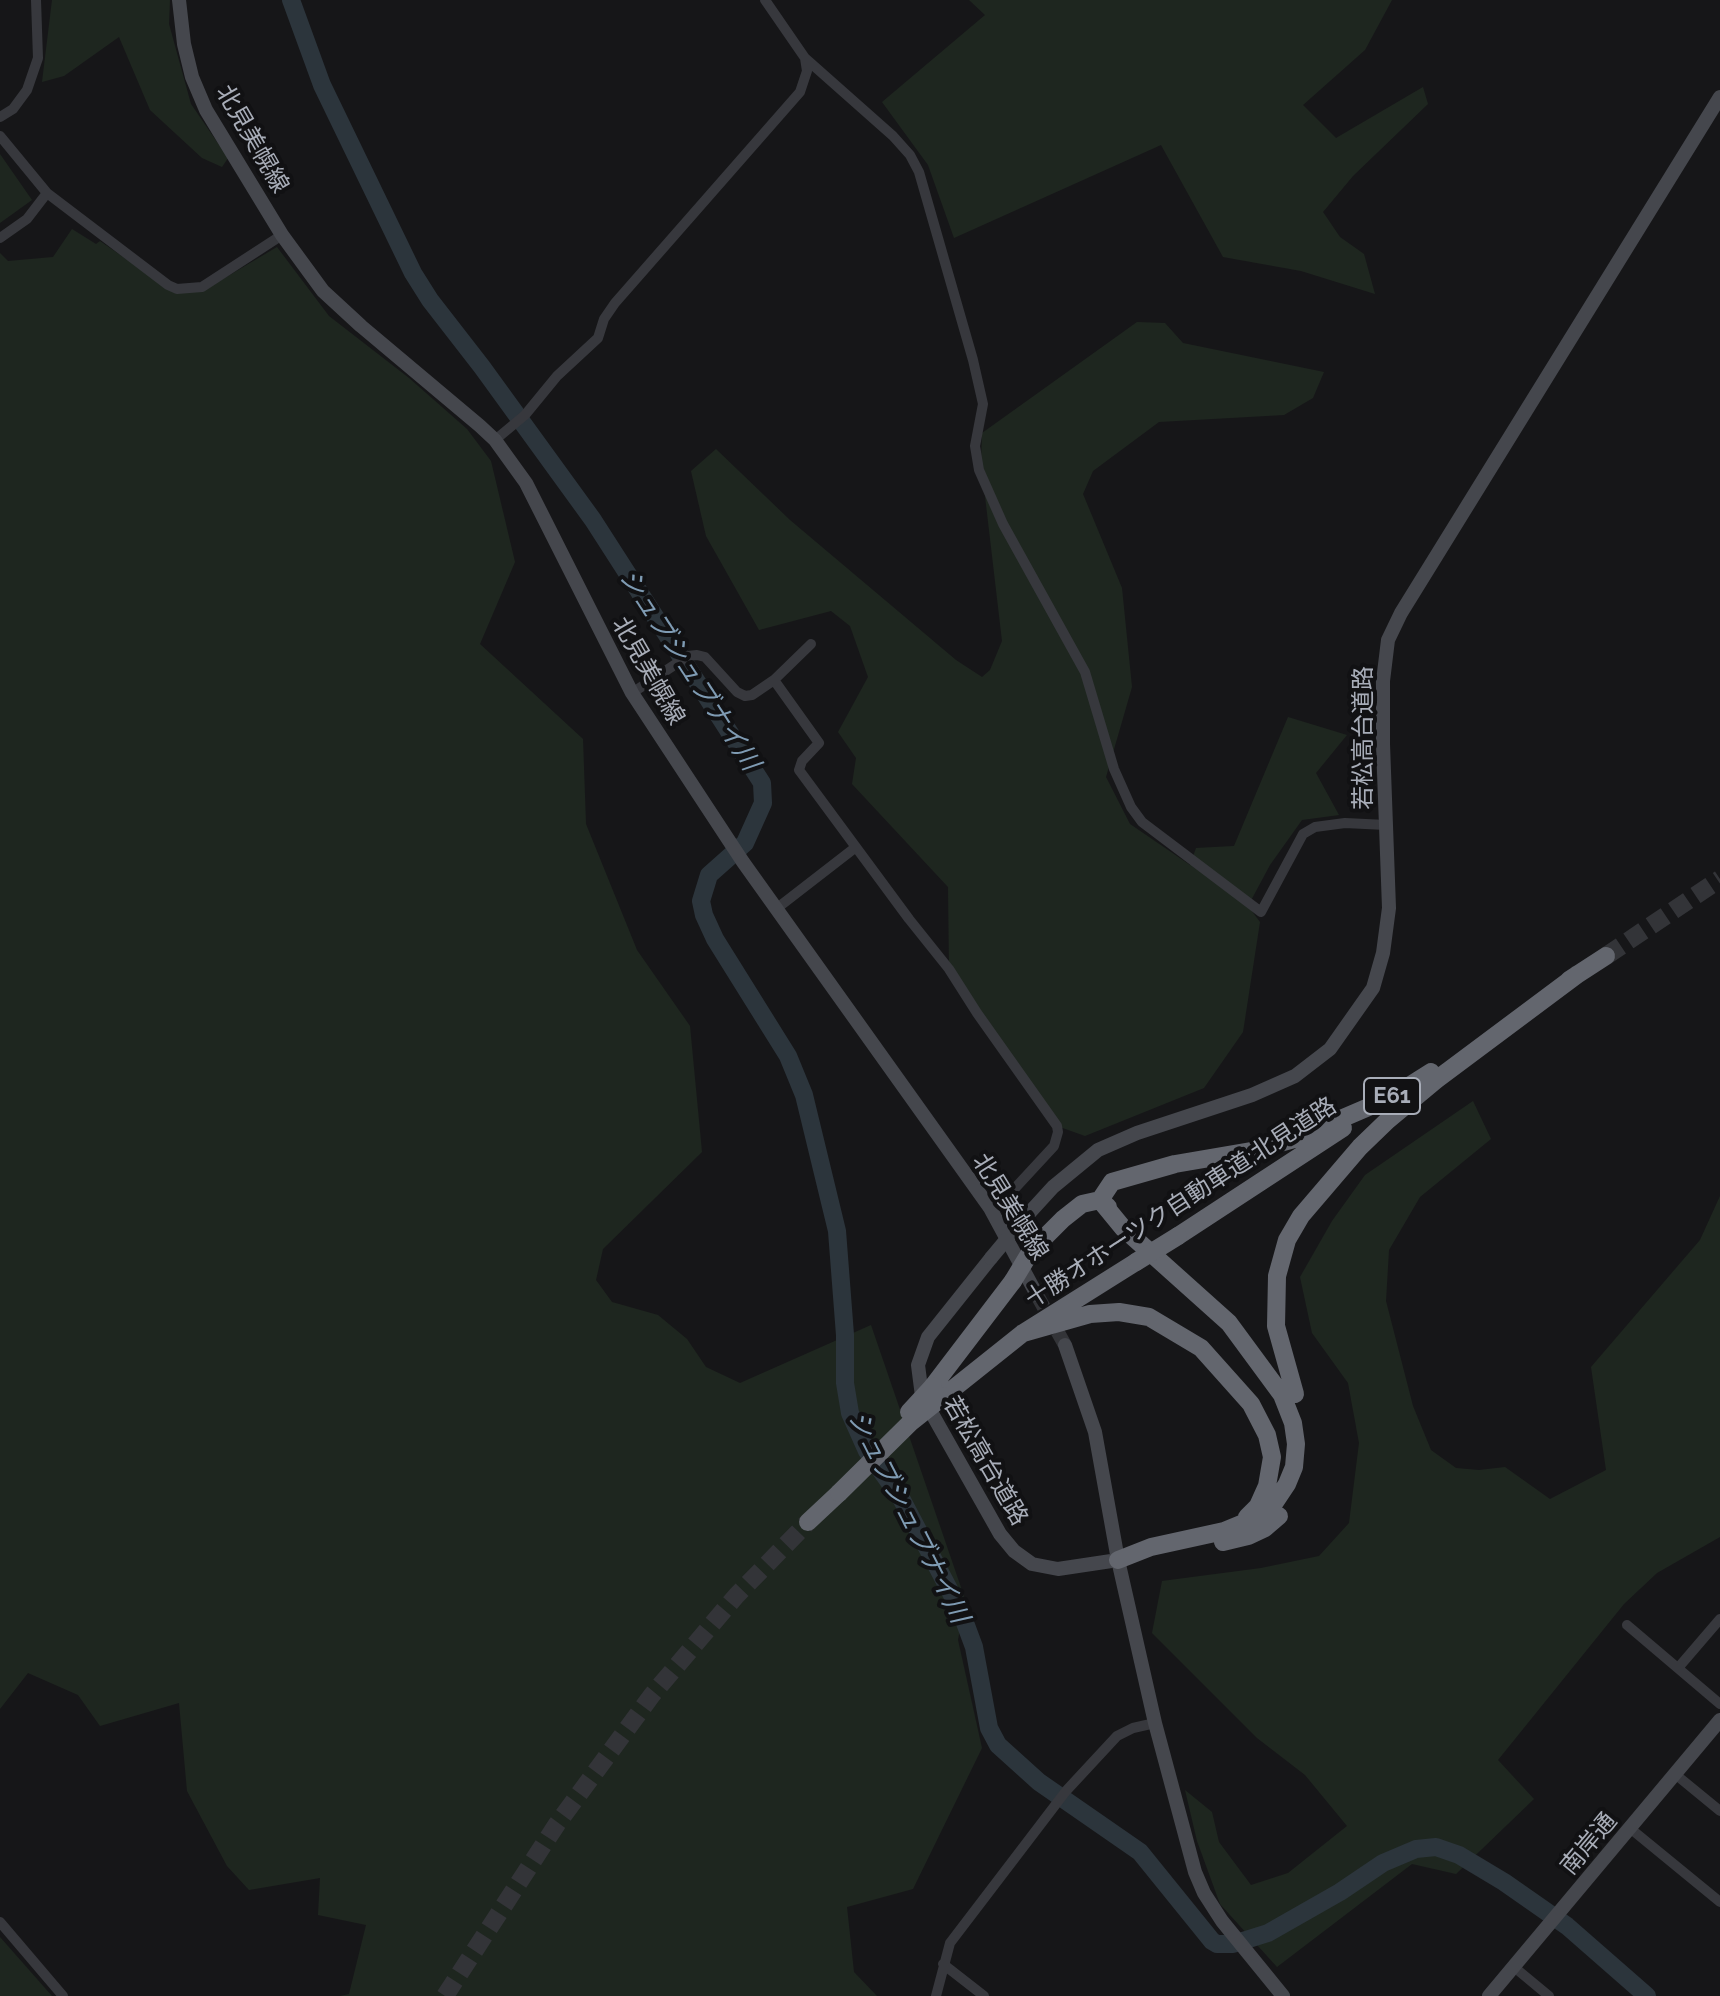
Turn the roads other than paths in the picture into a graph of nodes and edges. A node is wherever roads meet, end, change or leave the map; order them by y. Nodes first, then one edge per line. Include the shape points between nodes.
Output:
1 (36, 0) edge
2 (179, 0) edge
3 (765, 0) edge
4 (805, 58) junction
5 (1720, 97) edge
6 (0, 117) edge
7 (0, 136) edge
8 (47, 193) junction
9 (282, 235) junction
10 (0, 238) edge
11 (495, 440) junction
12 (811, 644) dead end
13 (774, 680) junction
14 (632, 693) junction
15 (1386, 825) junction
16 (856, 847) junction
17 (776, 909) junction
18 (1606, 956) tunnel mouth
19 (1578, 974) junction
20 (1392, 1097) junction
21 (1100, 1200) junction
22 (992, 1213) junction
23 (1037, 1295) tunnel mouth
24 (1023, 1333) junction
25 (1065, 1345) tunnel mouth
26 (939, 1391) junction
27 (1295, 1394) junction
28 (813, 1517) tunnel mouth
29 (1239, 1525) junction
30 (1118, 1560) junction
31 (1720, 1619) edge
32 (1627, 1625) dead end
33 (1678, 1668) junction
34 (1720, 1704) edge
35 (1720, 1720) edge
36 (1155, 1723) junction
37 (1675, 1774) junction
38 (1720, 1811) edge
39 (1631, 1829) junction
40 (1720, 1902) edge
41 (0, 1922) edge
42 (943, 1964) junction
43 (1514, 1967) junction
44 (63, 1996) edge
45 (936, 1996) edge
46 (984, 1996) edge
47 (1283, 1996) edge
48 (1489, 1996) edge
49 (1549, 1996) edge

1 - 6 street via 38,58 27,90
2 - 9 main road, 北見美幌線 via 184,44 206,110
3 - 4 street
4 - 11 street via 800,92 615,303 598,338
4 - 15 street via 893,136 919,172 983,404 975,446 979,470 1085,672 1114,769 1142,822 1261,912 1303,834 1345,823
5 - 15 main road, 若松高台道路 via 1388,640 1383,681
7 - 8 street
8 - 9 street via 177,289 202,287
8 - 10 street via 27,219
9 - 11 main road, 北見美幌線 via 323,291
11 - 14 main road, 北見美幌線 via 526,483
12 - 13 street
13 - 14 street via 745,696 697,655
13 - 16 street via 819,743 799,770
14 - 17 main road, 北見美幌線
15 - 30 main road, 若松高台道路, bridge via 1389,908 1383,953 1373,988 1330,1049 1295,1076 1252,1095 1098,1150 1021,1222 928,1337 918,1365 922,1396 1014,1551 1032,1564 1058,1569
16 - 17 street
16 - 22 street via 949,969 1057,1126 1054,1146
17 - 22 main road, 北見美幌線
18 - 19 highway, 十勝オホーツク自動車道;北見道路 / E61
19 - 20 highway, 十勝オホーツク自動車道;北見道路 / E61
19 - 27 highway via 1388,1120 1301,1216 1287,1240 1277,1276 1276,1326
20 - 21 highway via 1294,1139 1112,1182
20 - 24 highway, 十勝オホーツク自動車道;北見道路 / E61, bridge
21 - 26 highway, bridge via 1082,1204 1031,1251
21 - 27 highway via 1240,1321
21 - 29 highway via 1123,1228 1229,1323 1282,1395 1293,1423 1294,1467 1273,1505
22 - 23 main road, 北見美幌線
24 - 26 highway, 十勝オホーツク自動車道;北見道路 / E61
24 - 29 highway via 1090,1314 1119,1312 1149,1317 1201,1348 1251,1404 1272,1457 1258,1506
25 - 30 main road via 1095,1432
26 - 28 highway, 十勝オホーツク自動車道;北見道路 / E61, bridge
27 - 30 highway via 1308,1452 1300,1486 1283,1513 1248,1536 1155,1559
29 - 30 highway
30 - 36 main road
31 - 33 street
32 - 33 street
33 - 34 street
35 - 37 main road, 南岸通
36 - 42 street via 1117,1736 1066,1791 950,1943
36 - 47 main road via 1204,1893
37 - 38 street
37 - 39 main road, 南岸通
39 - 40 street
39 - 43 main road, 南岸通
41 - 44 street
42 - 45 street
42 - 46 street
43 - 48 main road, 南岸通
43 - 49 street

